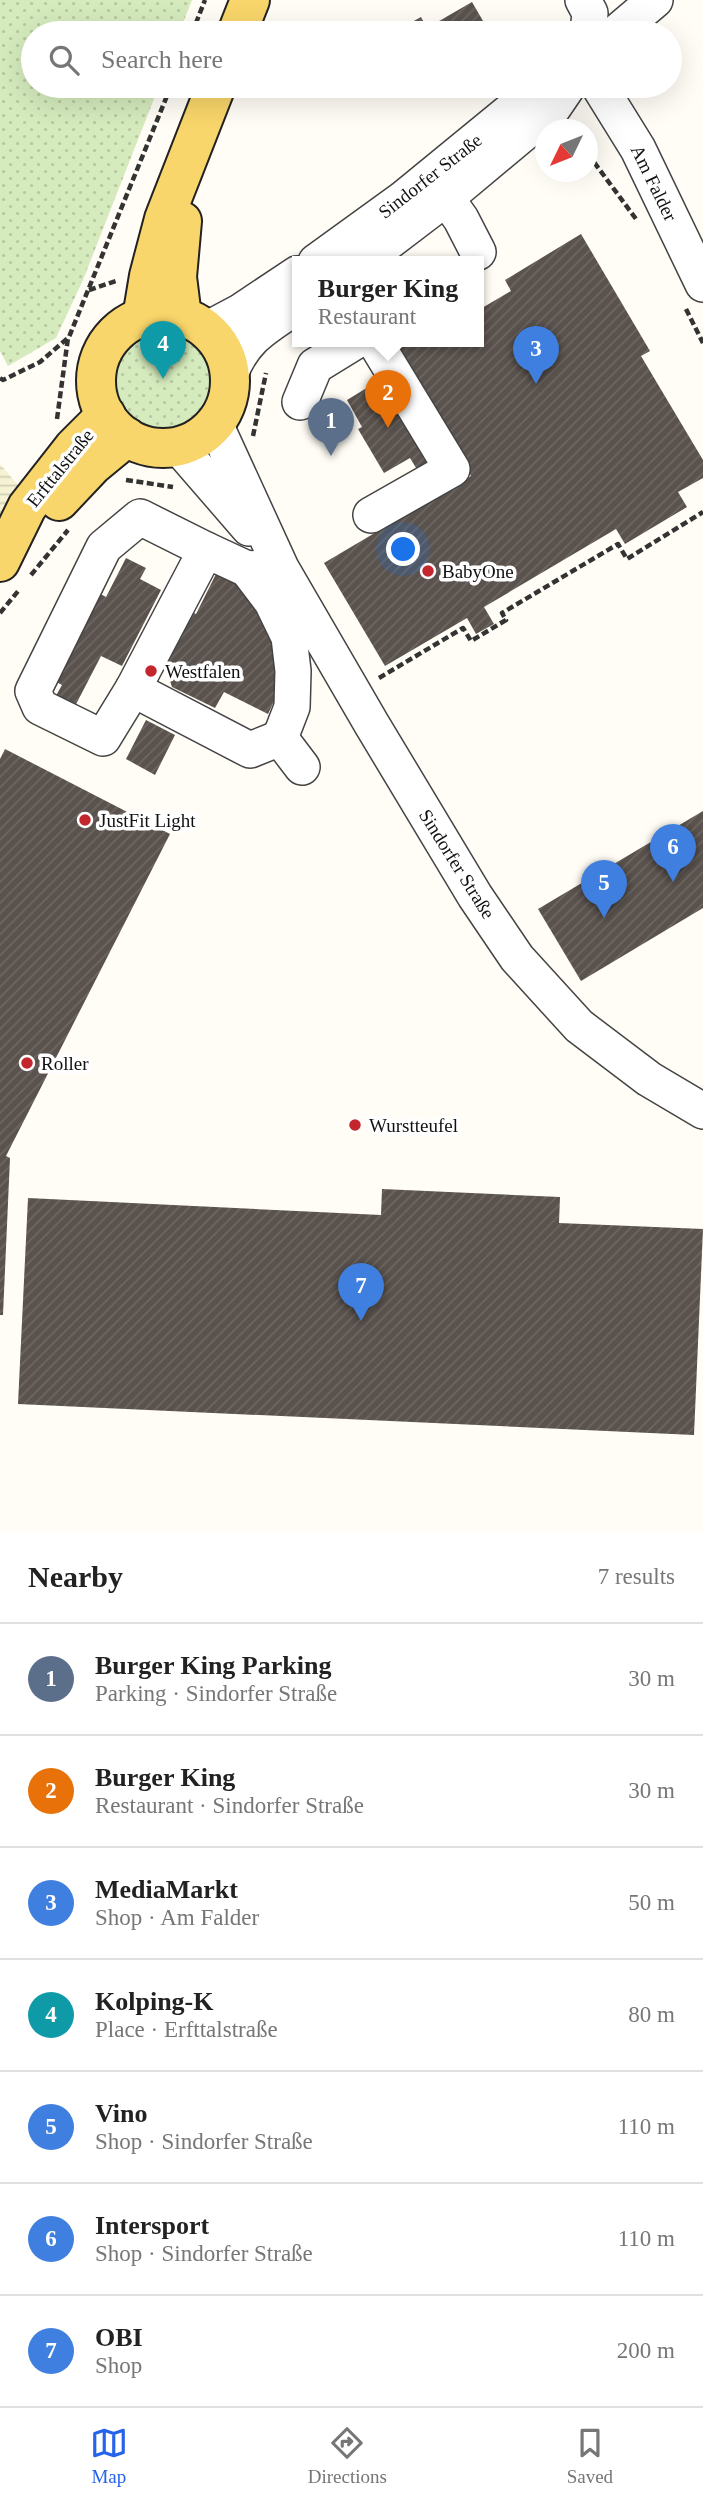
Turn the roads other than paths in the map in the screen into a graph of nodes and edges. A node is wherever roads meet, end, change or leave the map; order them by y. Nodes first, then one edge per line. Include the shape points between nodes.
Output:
1 (250, 0) edge
2 (583, 0) edge
3 (655, 0) edge
4 (242, 21) edge
5 (589, 21) edge
6 (630, 21) edge
7 (211, 98) edge
8 (526, 98) edge
9 (560, 98) edge
10 (606, 98) edge
11 (187, 163) junction
12 (446, 198) junction
13 (478, 252) dead end
14 (324, 256) edge
15 (370, 256) edge
16 (292, 277) edge
17 (703, 284) edge
18 (292, 310) edge
19 (142, 318) junction
20 (194, 323) junction
21 (346, 347) edge
22 (378, 347) edge
23 (230, 375) junction
24 (300, 402) dead end
25 (215, 424) junction
26 (117, 426) junction
27 (178, 446) junction
28 (371, 515) dead end
29 (206, 551) junction
30 (0, 563) edge
31 (268, 565) junction
32 (132, 689) junction
33 (280, 738) junction
34 (302, 767) dead end
35 (703, 1111) edge

1 - 4 main road
2 - 5 street
3 - 6 street
7 - 11 main road
8 - 14 street, Sindorfer Straße via 403,199
9 - 12 street, Sindorfer Straße
10 - 17 street, Am Falder via 638,149
11 - 19 main road via 164,219
11 - 20 main road via 177,277
12 - 13 street
12 - 15 street, Sindorfer Straße
16 - 20 street via 240,312
18 - 23 street via 250,339
19 - 20 main road via 158,314
19 - 26 main road via 117,333 97,372 97,387
20 - 23 main road via 223,351
21 - 24 street via 315,366
22 - 28 street via 452,468
23 - 25 main road via 227,401
25 - 27 main road via 201,437
25 - 31 street, Sindorfer Straße
26 - 27 main road via 152,447
26 - 30 main road, Erfttalstraße via 74,447 27,507
27 - 31 street, Sindorfer Straße
29 - 31 street
29 - 32 street
29 - 32 street via 140,517 104,547 33,691 40,707 103,738
31 - 33 street via 272,602 289,636 293,671 292,707
31 - 35 street, Sindorfer Straße via 517,958 579,1026 649,1079
32 - 33 street via 250,750
33 - 34 street

